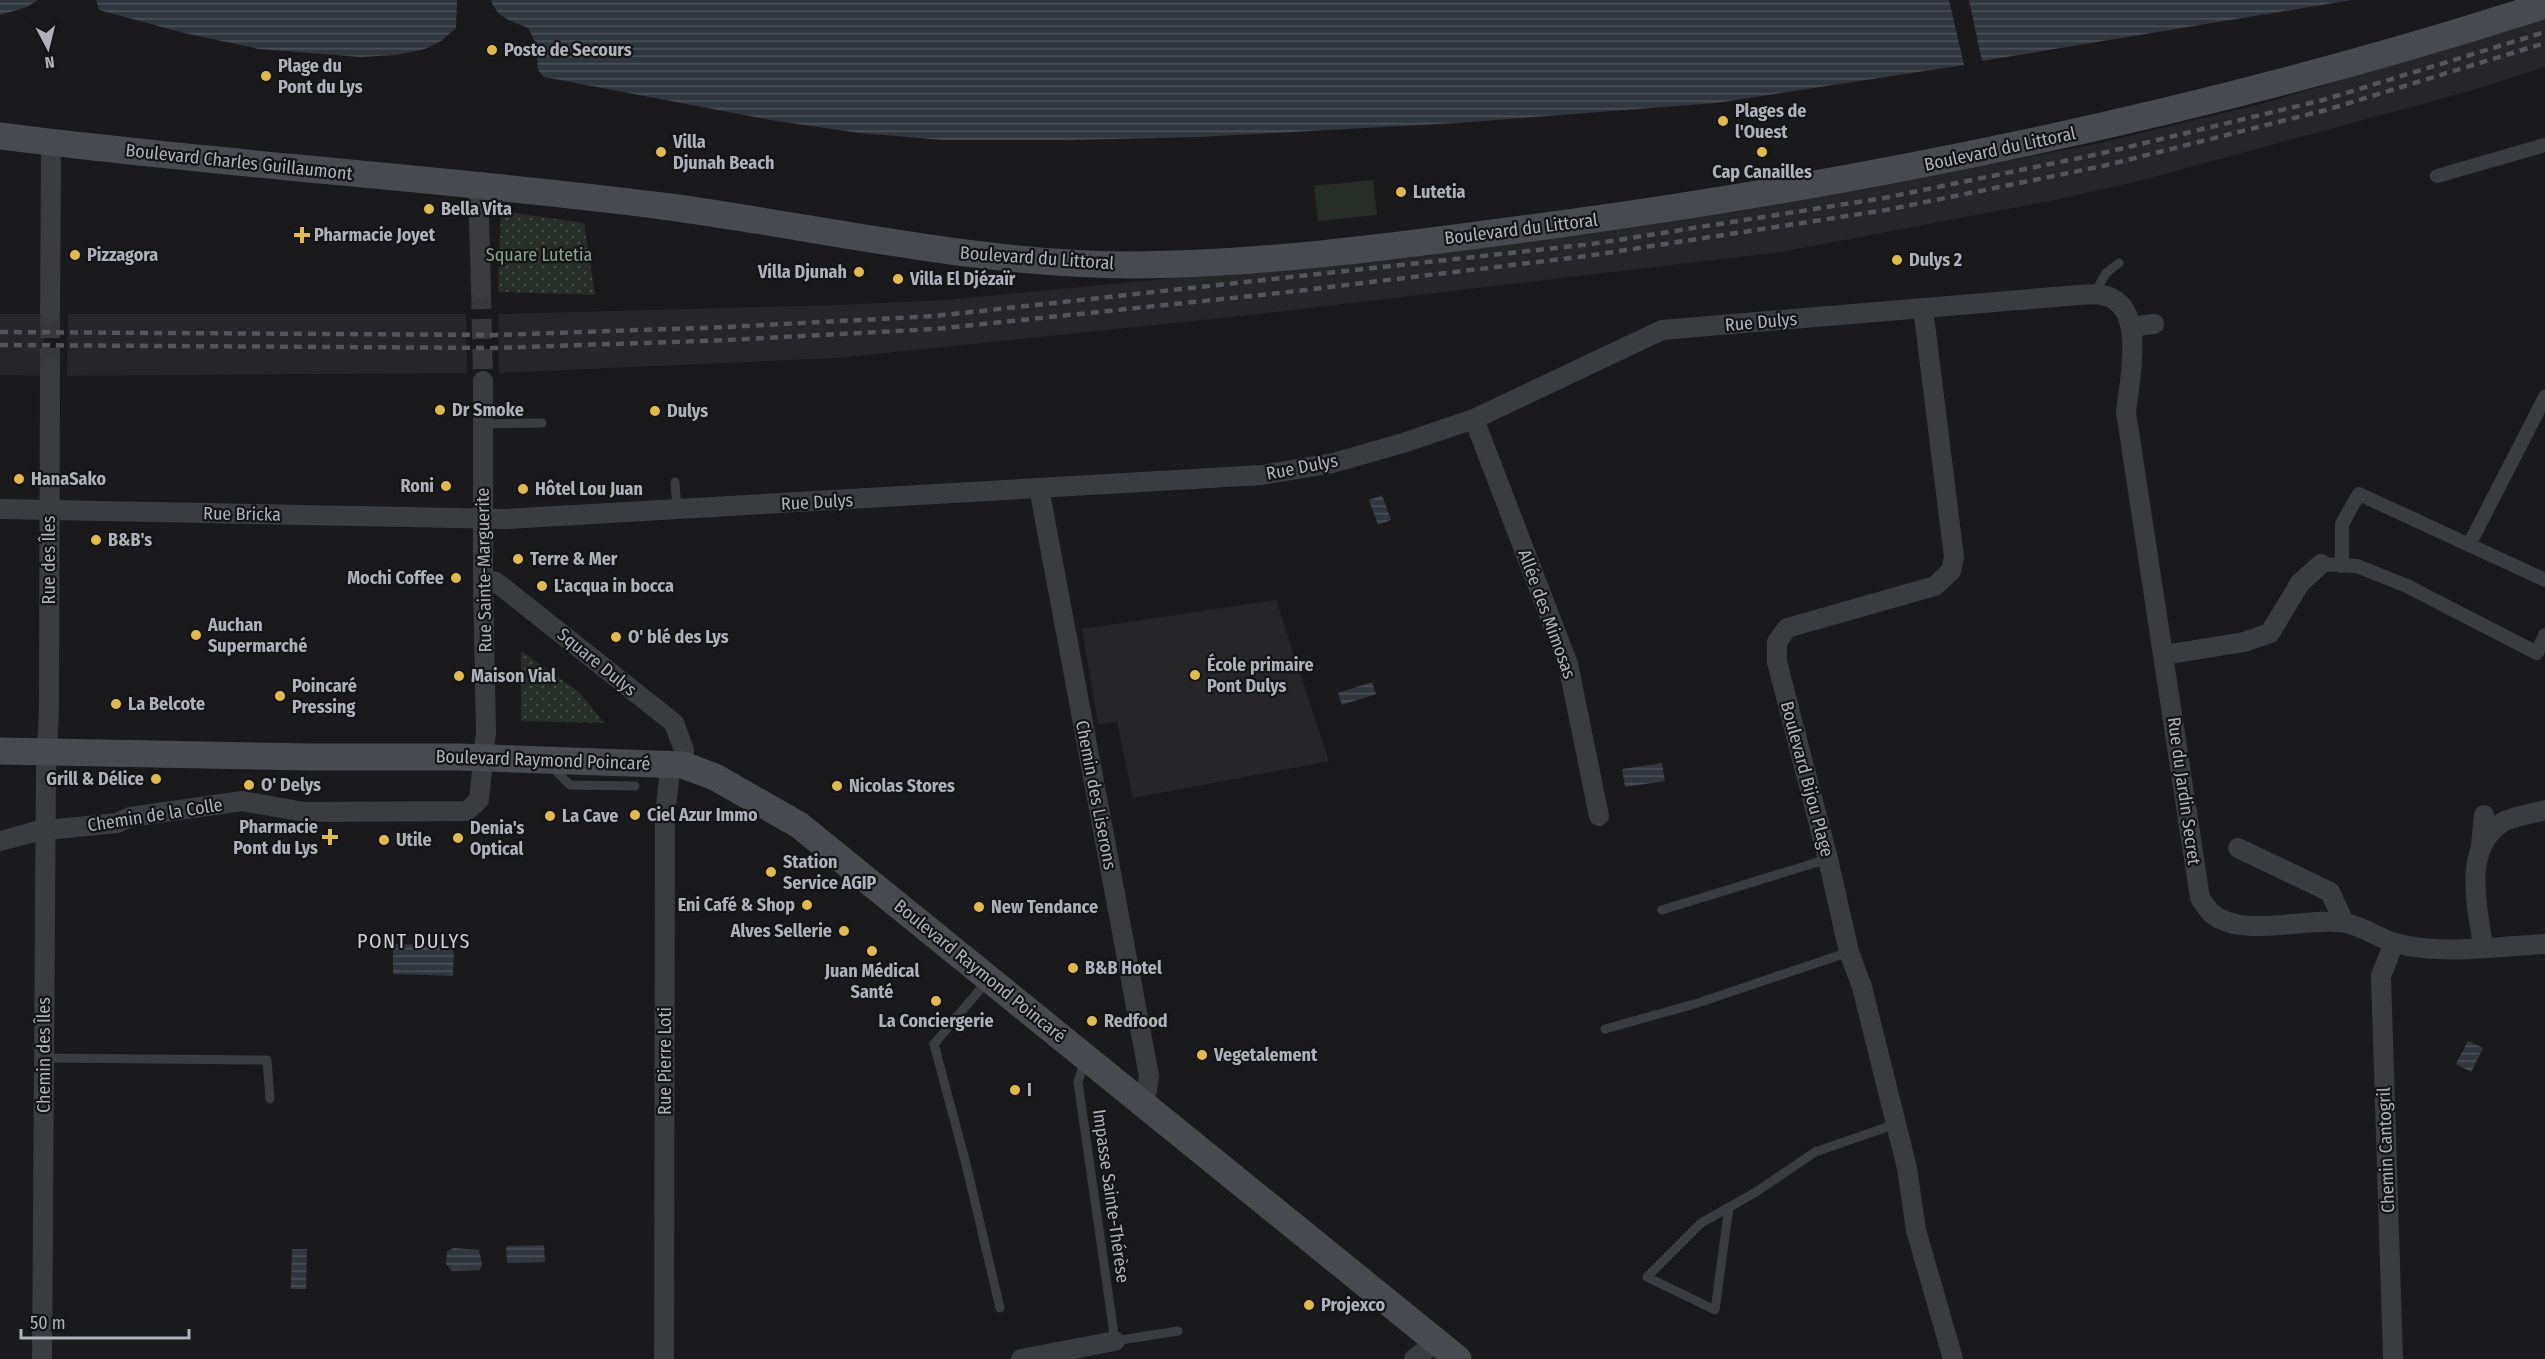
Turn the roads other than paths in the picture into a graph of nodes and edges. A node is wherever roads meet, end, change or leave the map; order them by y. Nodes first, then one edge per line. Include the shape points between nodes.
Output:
1 (2545, 6) edge
2 (0, 136) edge
3 (51, 143) junction
4 (2545, 145) edge
5 (2438, 176) dead end
6 (478, 187) junction
7 (2119, 263) dead end
8 (481, 289) tunnel mouth
9 (2094, 294) junction
10 (1923, 308) junction
11 (50, 314) tunnel mouth
12 (2154, 324) dead end
13 (2131, 327) junction
14 (50, 368) tunnel mouth
15 (483, 381) tunnel mouth
16 (2545, 397) edge
17 (1474, 419) junction
18 (542, 423) dead end
19 (483, 424) junction
20 (675, 482) dead end
21 (1039, 488) junction
22 (0, 509) edge
23 (677, 509) junction
24 (49, 510) junction
25 (483, 519) junction
26 (2469, 545) junction
27 (2321, 564) joint
28 (2342, 566) junction
29 (483, 580) junction
30 (2545, 580) edge
31 (2545, 635) edge
32 (2164, 655) junction
33 (0, 751) edge
34 (48, 752) junction
35 (485, 758) junction
36 (546, 762) junction
37 (677, 764) junction
38 (635, 786) dead end
39 (2545, 810) edge
40 (2484, 815) dead end
41 (1599, 816) dead end
42 (46, 831) junction
43 (0, 841) edge
44 (2481, 845) junction
45 (2238, 848) dead end
46 (1828, 859) junction
47 (1662, 910) dead end
48 (2344, 922) junction
49 (2394, 943) junction
50 (2545, 944) edge
51 (2483, 947) junction
52 (1849, 952) junction
53 (989, 978) junction
54 (1605, 1029) dead end
55 (1086, 1057) junction
56 (44, 1058) junction
57 (270, 1099) dead end
58 (1141, 1101) junction
59 (1896, 1124) junction
60 (1729, 1207) junction
61 (1000, 1308) dead end
62 (1178, 1332) dead end
63 (1115, 1341) junction
64 (1437, 1341) junction
65 (42, 1359) edge
66 (664, 1359) edge
67 (1021, 1359) edge
68 (1414, 1359) edge
69 (1458, 1359) edge
70 (1953, 1359) edge
71 (2393, 1359) edge

1 - 6 main road, Boulevard du Littoral via 2297,79 2124,122 1884,173 1656,211 1280,257 1126,265 1016,258 668,207
2 - 3 main road, Boulevard Charles Guillaumont
3 - 6 main road, Boulevard Charles Guillaumont
3 - 11 street
4 - 5 street
6 - 8 street
7 - 9 lane via 2106,273
9 - 10 street, Rue Dulys
9 - 13 street, Rue du Jardin Secret via 2116,301
10 - 17 street, Rue Dulys via 1662,330
10 - 46 street, Boulevard Bijou Plage via 1954,557 1951,571 1935,586 1787,628 1777,642 1777,662
12 - 13 street
13 - 32 street, Rue du Jardin Secret via 2126,412
14 - 24 street, Rue des Îles
15 - 19 street, Rue Sainte-Marguerite
16 - 26 street
17 - 21 street, Rue Dulys via 1333,463 1262,475
17 - 41 street, Allée des Mimosas via 1568,664
18 - 19 lane
19 - 25 street, Rue Sainte-Marguerite
20 - 23 lane
21 - 23 street, Rue Dulys
21 - 58 street, Chemin des Liserons via 1149,1076
22 - 24 street, Rue Bricka
23 - 25 street, Rue Dulys
24 - 25 street, Rue Bricka
24 - 34 street, Rue des Îles
25 - 29 street, Rue Sainte-Marguerite
26 - 28 street via 2359,494 2342,524
26 - 30 street
27 - 28 street
27 - 32 street via 2300,583 2270,633 2244,642
28 - 31 street via 2357,566 2407,586 2536,653
29 - 35 street, Rue Sainte-Marguerite
29 - 37 street, Square Dulys via 496,582 674,723 684,750
32 - 48 street, Rue du Jardin Secret via 2200,898 2210,912 2226,922
33 - 34 main road, Boulevard Raymond Poincaré
34 - 35 main road, Boulevard Raymond Poincaré
34 - 42 street, Chemin des Îles
35 - 36 main road, Boulevard Raymond Poincaré
35 - 42 street, Chemin de la Colle via 479,800 467,811 305,812 242,801
36 - 37 main road, Boulevard Raymond Poincaré
36 - 38 lane via 570,785
37 - 53 main road, Boulevard Raymond Poincaré via 716,777 799,825
37 - 66 street, Rue Pierre Loti via 665,813
39 - 44 street via 2501,823
40 - 44 street
42 - 43 street, Chemin de la Colle
42 - 56 street, Chemin des Îles
44 - 51 street via 2474,883
45 - 48 street via 2330,892
46 - 47 lane
46 - 52 street, Boulevard Bijou Plage
48 - 49 street, Rue du Jardin Secret
49 - 51 street, Rue du Jardin Secret via 2437,950
49 - 71 street, Chemin Cantogril via 2381,976
50 - 51 street, Rue du Jardin Secret
52 - 54 lane via 1698,1003
52 - 59 street, Boulevard Bijou Plage via 1863,987
53 - 55 main road, Boulevard Raymond Poincaré
53 - 61 lane via 934,1044
55 - 58 main road, Boulevard Raymond Poincaré
55 - 63 lane, Impasse Sainte-Thérèse via 1078,1082
56 - 57 lane via 267,1060
56 - 65 street, Chemin des Îles
58 - 64 main road, Boulevard Raymond Poincaré
59 - 60 lane via 1815,1152
59 - 70 street, Boulevard Bijou Plage via 1916,1230
60 - 60 lane via 1701,1223 1647,1277 1715,1310
62 - 63 lane
63 - 67 street
64 - 68 street
64 - 69 main road, Boulevard Raymond Poincaré

